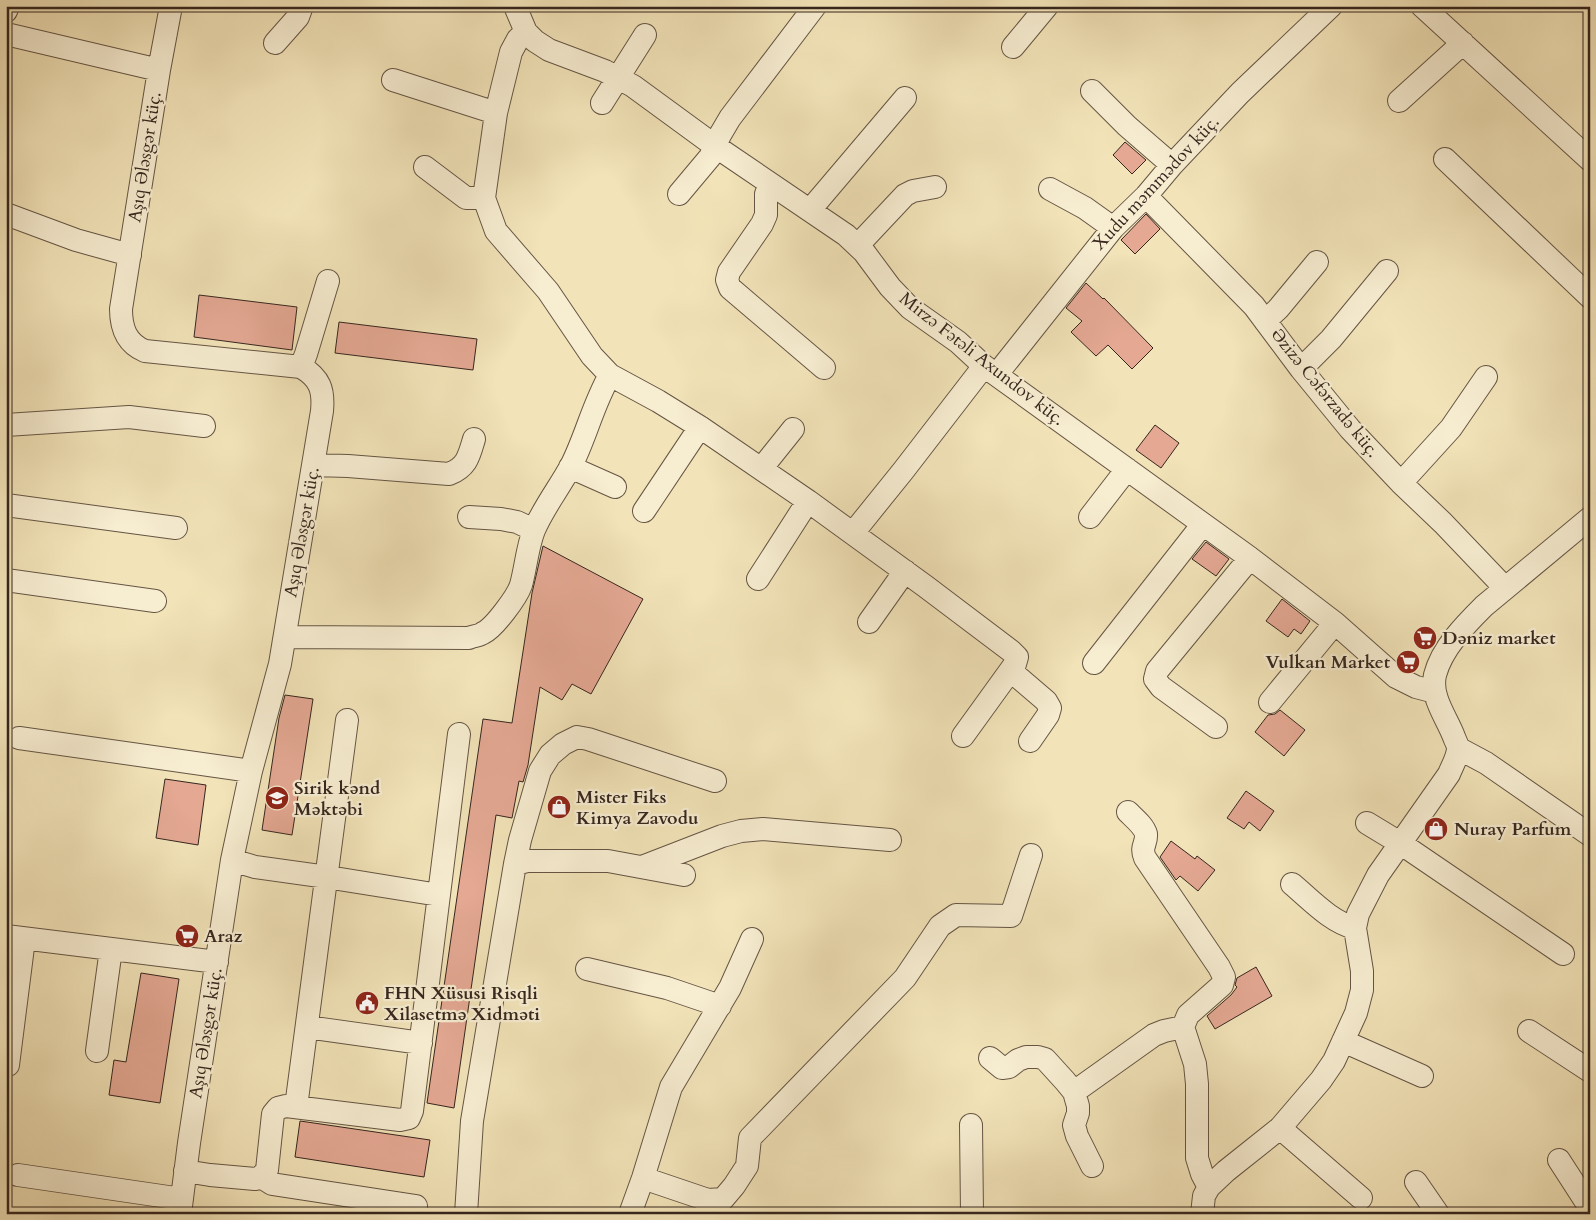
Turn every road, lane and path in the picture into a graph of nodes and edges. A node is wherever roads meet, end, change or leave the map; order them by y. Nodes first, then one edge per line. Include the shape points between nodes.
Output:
1 (8, 6) edge
2 (171, 6) edge
3 (302, 6) edge
4 (515, 6) edge
5 (816, 6) edge
6 (1047, 6) edge
7 (1331, 6) edge
8 (1422, 6) edge
9 (6, 11) edge
10 (526, 32) junction
11 (6, 34) edge
12 (645, 35) dead end
13 (275, 43) dead end
14 (1463, 44) junction
15 (1013, 47) dead end
16 (159, 70) junction
17 (618, 77) junction
18 (393, 80) dead end
19 (1092, 91) dead end
20 (905, 98) dead end
21 (1399, 101) dead end
22 (602, 103) dead end
23 (496, 113) junction
24 (715, 146) junction
25 (1445, 159) dead end
26 (1590, 160) edge
27 (1172, 165) junction
28 (425, 167) dead end
29 (770, 184) junction
30 (935, 187) dead end
31 (1050, 190) dead end
32 (679, 194) dead end
33 (1146, 196) junction
34 (484, 198) junction
35 (810, 210) junction
36 (6, 214) edge
37 (1113, 228) junction
38 (858, 245) junction
39 (130, 255) junction
40 (1317, 262) dead end
41 (1387, 271) dead end
42 (328, 281) dead end
43 (1590, 297) edge
44 (1266, 321) junction
45 (301, 367) junction
46 (824, 368) dead end
47 (1301, 369) junction
48 (990, 370) junction
49 (610, 375) junction
50 (1486, 378) dead end
51 (6, 425) edge
52 (204, 426) dead end
53 (700, 427) junction
54 (793, 428) dead end
55 (474, 439) dead end
56 (314, 465) junction
57 (570, 467) junction
58 (762, 469) junction
59 (1127, 469) junction
60 (1401, 484) junction
61 (614, 487) dead end
62 (808, 501) junction
63 (6, 505) edge
64 (644, 511) dead end
65 (469, 517) dead end
66 (1090, 517) dead end
67 (1590, 518) edge
68 (1204, 524) junction
69 (176, 528) dead end
70 (534, 530) junction
71 (853, 533) junction
72 (1250, 558) junction
73 (905, 571) junction
74 (758, 579) dead end
75 (6, 580) edge
76 (1505, 588) junction
77 (155, 601) dead end
78 (869, 622) dead end
79 (1335, 623) junction
80 (285, 637) junction
81 (1094, 663) dead end
82 (1011, 671) junction
83 (1435, 692) junction
84 (1270, 702) dead end
85 (347, 720) dead end
86 (1216, 727) dead end
87 (459, 734) dead end
88 (963, 736) dead end
89 (19, 738) dead end
90 (1030, 741) dead end
91 (1458, 748) junction
92 (251, 771) junction
93 (715, 781) dead end
94 (1128, 812) dead end
95 (1368, 823) dead end
96 (1590, 835) edge
97 (890, 840) dead end
98 (1400, 843) junction
99 (1031, 855) dead end
100 (232, 860) junction
101 (515, 864) junction
102 (642, 867) junction
103 (684, 875) dead end
104 (327, 877) junction
105 (1292, 884) dead end
106 (439, 895) junction
107 (1355, 928) junction
108 (15, 937) edge
109 (752, 939) dead end
110 (111, 949) junction
111 (1563, 954) dead end
112 (216, 962) junction
113 (587, 969) dead end
114 (720, 1006) junction
115 (307, 1027) junction
116 (1183, 1027) junction
117 (1528, 1031) dead end
118 (1343, 1041) junction
119 (421, 1043) junction
120 (97, 1050) dead end
121 (990, 1058) dead end
122 (8, 1065) dead end
123 (1590, 1071) edge
124 (1422, 1076) dead end
125 (1074, 1092) junction
126 (296, 1107) junction
127 (971, 1124) dead end
128 (1280, 1128) junction
129 (1559, 1160) dead end
130 (1092, 1166) dead end
131 (185, 1171) junction
132 (18, 1174) dead end
133 (262, 1176) junction
134 (643, 1178) junction
135 (1416, 1182) dead end
136 (1209, 1187) junction
137 (1361, 1198) dead end
138 (181, 1206) edge
139 (416, 1206) dead end
140 (1590, 1208) edge
141 (466, 1214) edge
142 (630, 1214) edge
143 (972, 1214) edge
144 (1202, 1214) edge
145 (1438, 1214) edge

1 - 9 street
2 - 16 street, Aşıq Ələsgər küç.
3 - 13 street via 298,17
4 - 10 street, Mirzə Fətəli Axundov küç.
5 - 24 street via 730,118
6 - 15 street
7 - 27 street, Xudu məmmədov küç. via 1240,93
8 - 14 street
10 - 17 street, Mirzə Fətəli Axundov küç. via 549,50
10 - 23 street via 518,38 511,52
11 - 16 street
12 - 17 street
14 - 21 street
14 - 26 street
16 - 39 street, Aşıq Ələsgər küç.
17 - 22 street
17 - 24 street, Mirzə Fətəli Axundov küç.
18 - 23 street
19 - 27 street
20 - 35 street
23 - 34 street
24 - 29 street, Mirzə Fətəli Axundov küç.
24 - 32 street via 710,157
25 - 43 street
27 - 33 street, Xudu məmmədov küç.
28 - 34 street via 466,198
29 - 35 street, Mirzə Fətəli Axundov küç.
29 - 46 street via 762,224 726,280 730,288
30 - 38 street via 905,195
31 - 37 street via 1085,208
33 - 37 street, Xudu məmmədov küç.
33 - 44 street, Əzizə Cəfərzadə küç.
34 - 49 street via 496,231 548,291 592,356
35 - 38 street, Mirzə Fətəli Axundov küç.
36 - 39 street via 76,240
37 - 48 street, Xudu məmmədov küç.
38 - 48 street, Mirzə Fətəli Axundov küç. via 905,303
39 - 45 street, Aşıq Ələsgər küç. via 121,322 137,348
40 - 44 street
41 - 47 street via 1331,339
42 - 45 street
44 - 47 street, Əzizə Cəfərzadə küç.
45 - 56 street, Aşıq Ələsgər küç. via 317,380 324,398
47 - 60 street, Əzizə Cəfərzadə küç. via 1333,410
48 - 59 street, Mirzə Fətəli Axundov küç.
48 - 71 street, Xudu məmmədov küç.
49 - 53 street
49 - 57 street
50 - 60 street via 1451,428
51 - 52 street via 129,417
53 - 58 street
53 - 64 street
54 - 58 street
55 - 56 street via 463,466 449,474
56 - 80 street, Aşıq Ələsgər küç.
57 - 61 street
57 - 70 street
58 - 62 street
59 - 66 street
59 - 68 street, Mirzə Fətəli Axundov küç.
60 - 76 street, Əzizə Cəfərzadə küç. via 1443,522
62 - 71 street
62 - 74 street
63 - 69 street
65 - 70 street via 517,522
67 - 76 street
68 - 72 street, Mirzə Fətəli Axundov küç.
68 - 81 street
70 - 80 street via 518,593 492,627 482,634 469,638
71 - 73 street
72 - 79 street, Mirzə Fətəli Axundov küç.
72 - 86 street via 1157,671 1154,680
73 - 78 street
73 - 82 street via 1012,651 1017,657
75 - 77 street
76 - 83 street via 1468,622 1450,646 1434,677
79 - 83 street, Mirzə Fətəli Axundov küç. via 1396,677
79 - 84 street
80 - 92 street, Aşıq Ələsgər küç.
82 - 88 street
82 - 90 street via 1050,708
83 - 91 street
85 - 104 street
87 - 106 street
89 - 92 street
91 - 96 street via 1486,763
91 - 98 street via 1449,774
92 - 100 street, Aşıq Ələsgər küç.
93 - 101 street via 577,737 550,755 540,771
94 - 116 street via 1146,836 1142,851 1145,858 1224,977 1222,985 1188,1015
95 - 98 street
97 - 102 street via 763,829 740,831
98 - 107 street via 1362,904
98 - 111 street
99 - 134 street via 1011,916 956,915 940,926 905,978 750,1138 747,1166 723,1199 708,1200
100 - 104 street via 255,867
100 - 112 street, Aşıq Ələsgər küç.
101 - 102 street via 593,860
101 - 141 street via 472,1121
102 - 103 street
104 - 106 street
104 - 115 street
105 - 107 street via 1335,918
106 - 119 street
107 - 118 street via 1362,990
108 - 110 street
108 - 122 street
109 - 114 street
110 - 112 street
110 - 120 street
112 - 131 street, Aşıq Ələsgər küç.
113 - 114 street via 667,988
114 - 134 street via 671,1087
115 - 119 street
115 - 126 street
116 - 125 street via 1154,1035
116 - 136 street via 1197,1084 1197,1158
117 - 123 street
118 - 124 street
118 - 128 street via 1321,1080
119 - 126 street via 409,1118 400,1120
121 - 125 street via 1002,1068 1026,1057 1045,1059
125 - 130 street via 1078,1106 1074,1125
126 - 133 street via 278,1108 273,1114 267,1170
127 - 143 street
128 - 136 street
128 - 137 street
129 - 140 street
131 - 133 street via 255,1179
131 - 138 street, Aşıq Ələsgər küç.
132 - 138 street
133 - 139 street via 272,1184
134 - 142 street
135 - 145 street
136 - 144 street via 1204,1196

